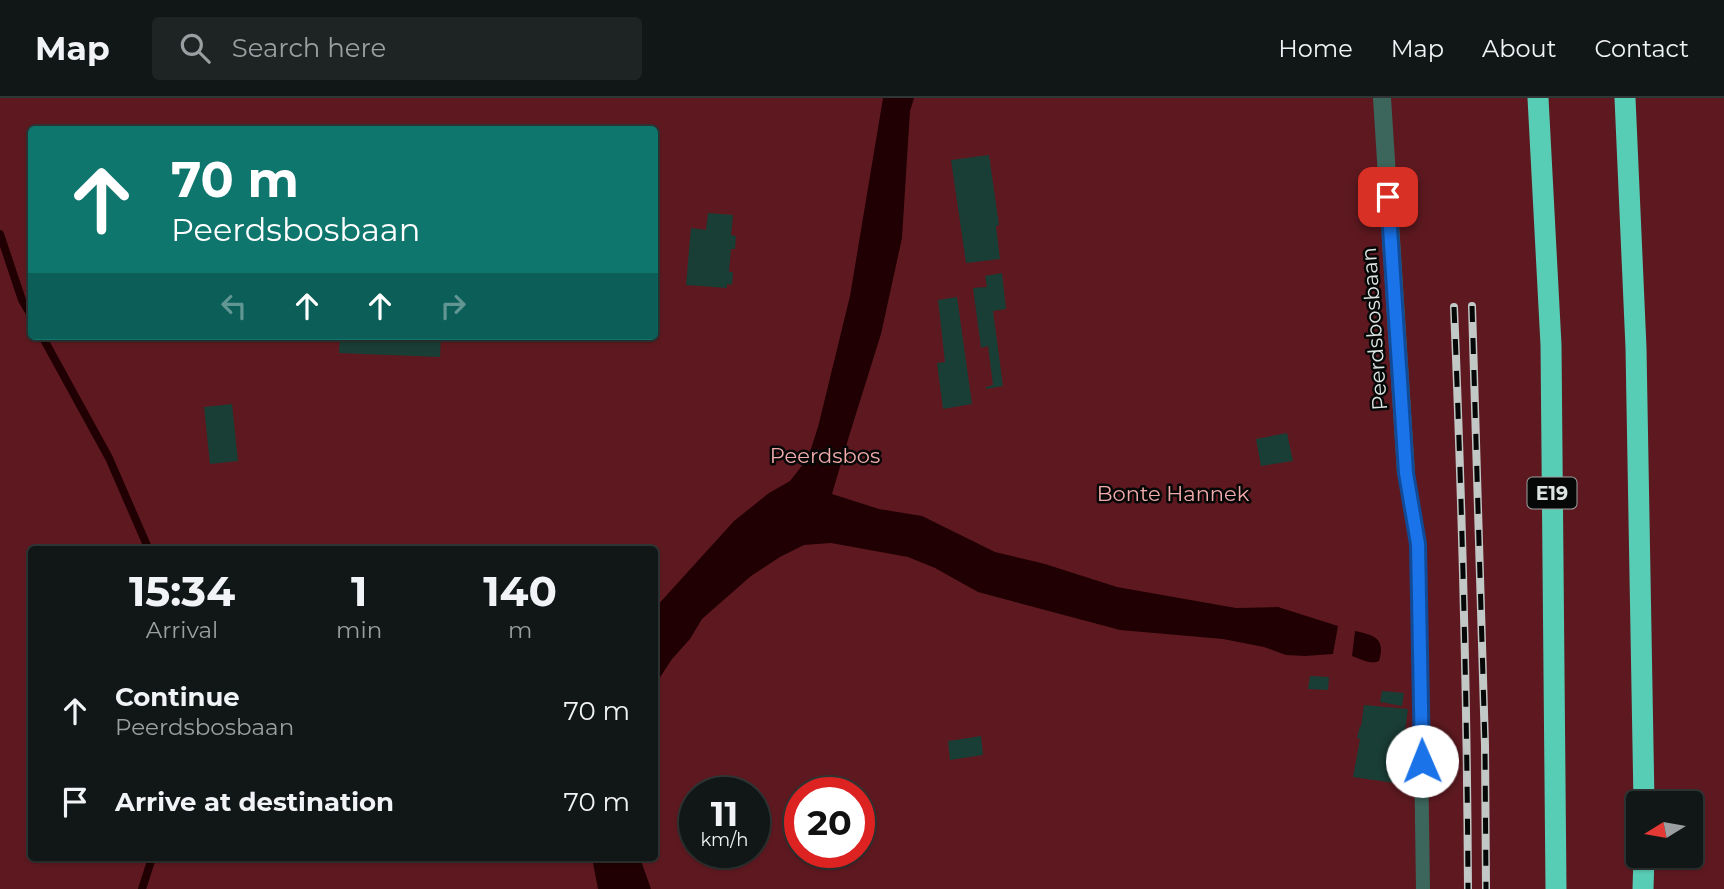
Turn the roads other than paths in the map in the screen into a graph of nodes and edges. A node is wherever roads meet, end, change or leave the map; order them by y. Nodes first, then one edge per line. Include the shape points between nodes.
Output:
1 (1382, 98) edge
2 (1538, 98) edge
3 (1625, 98) edge
4 (1406, 473) joint
5 (1644, 791) edge
6 (1644, 868) edge
7 (1423, 889) edge
8 (1556, 889) edge
9 (1643, 889) edge

1 - 4 street, Peerdsbosbaan
2 - 8 highway, E19 via 1551,345
3 - 5 highway via 1636,348
4 - 7 lane via 1418,544
6 - 9 highway

